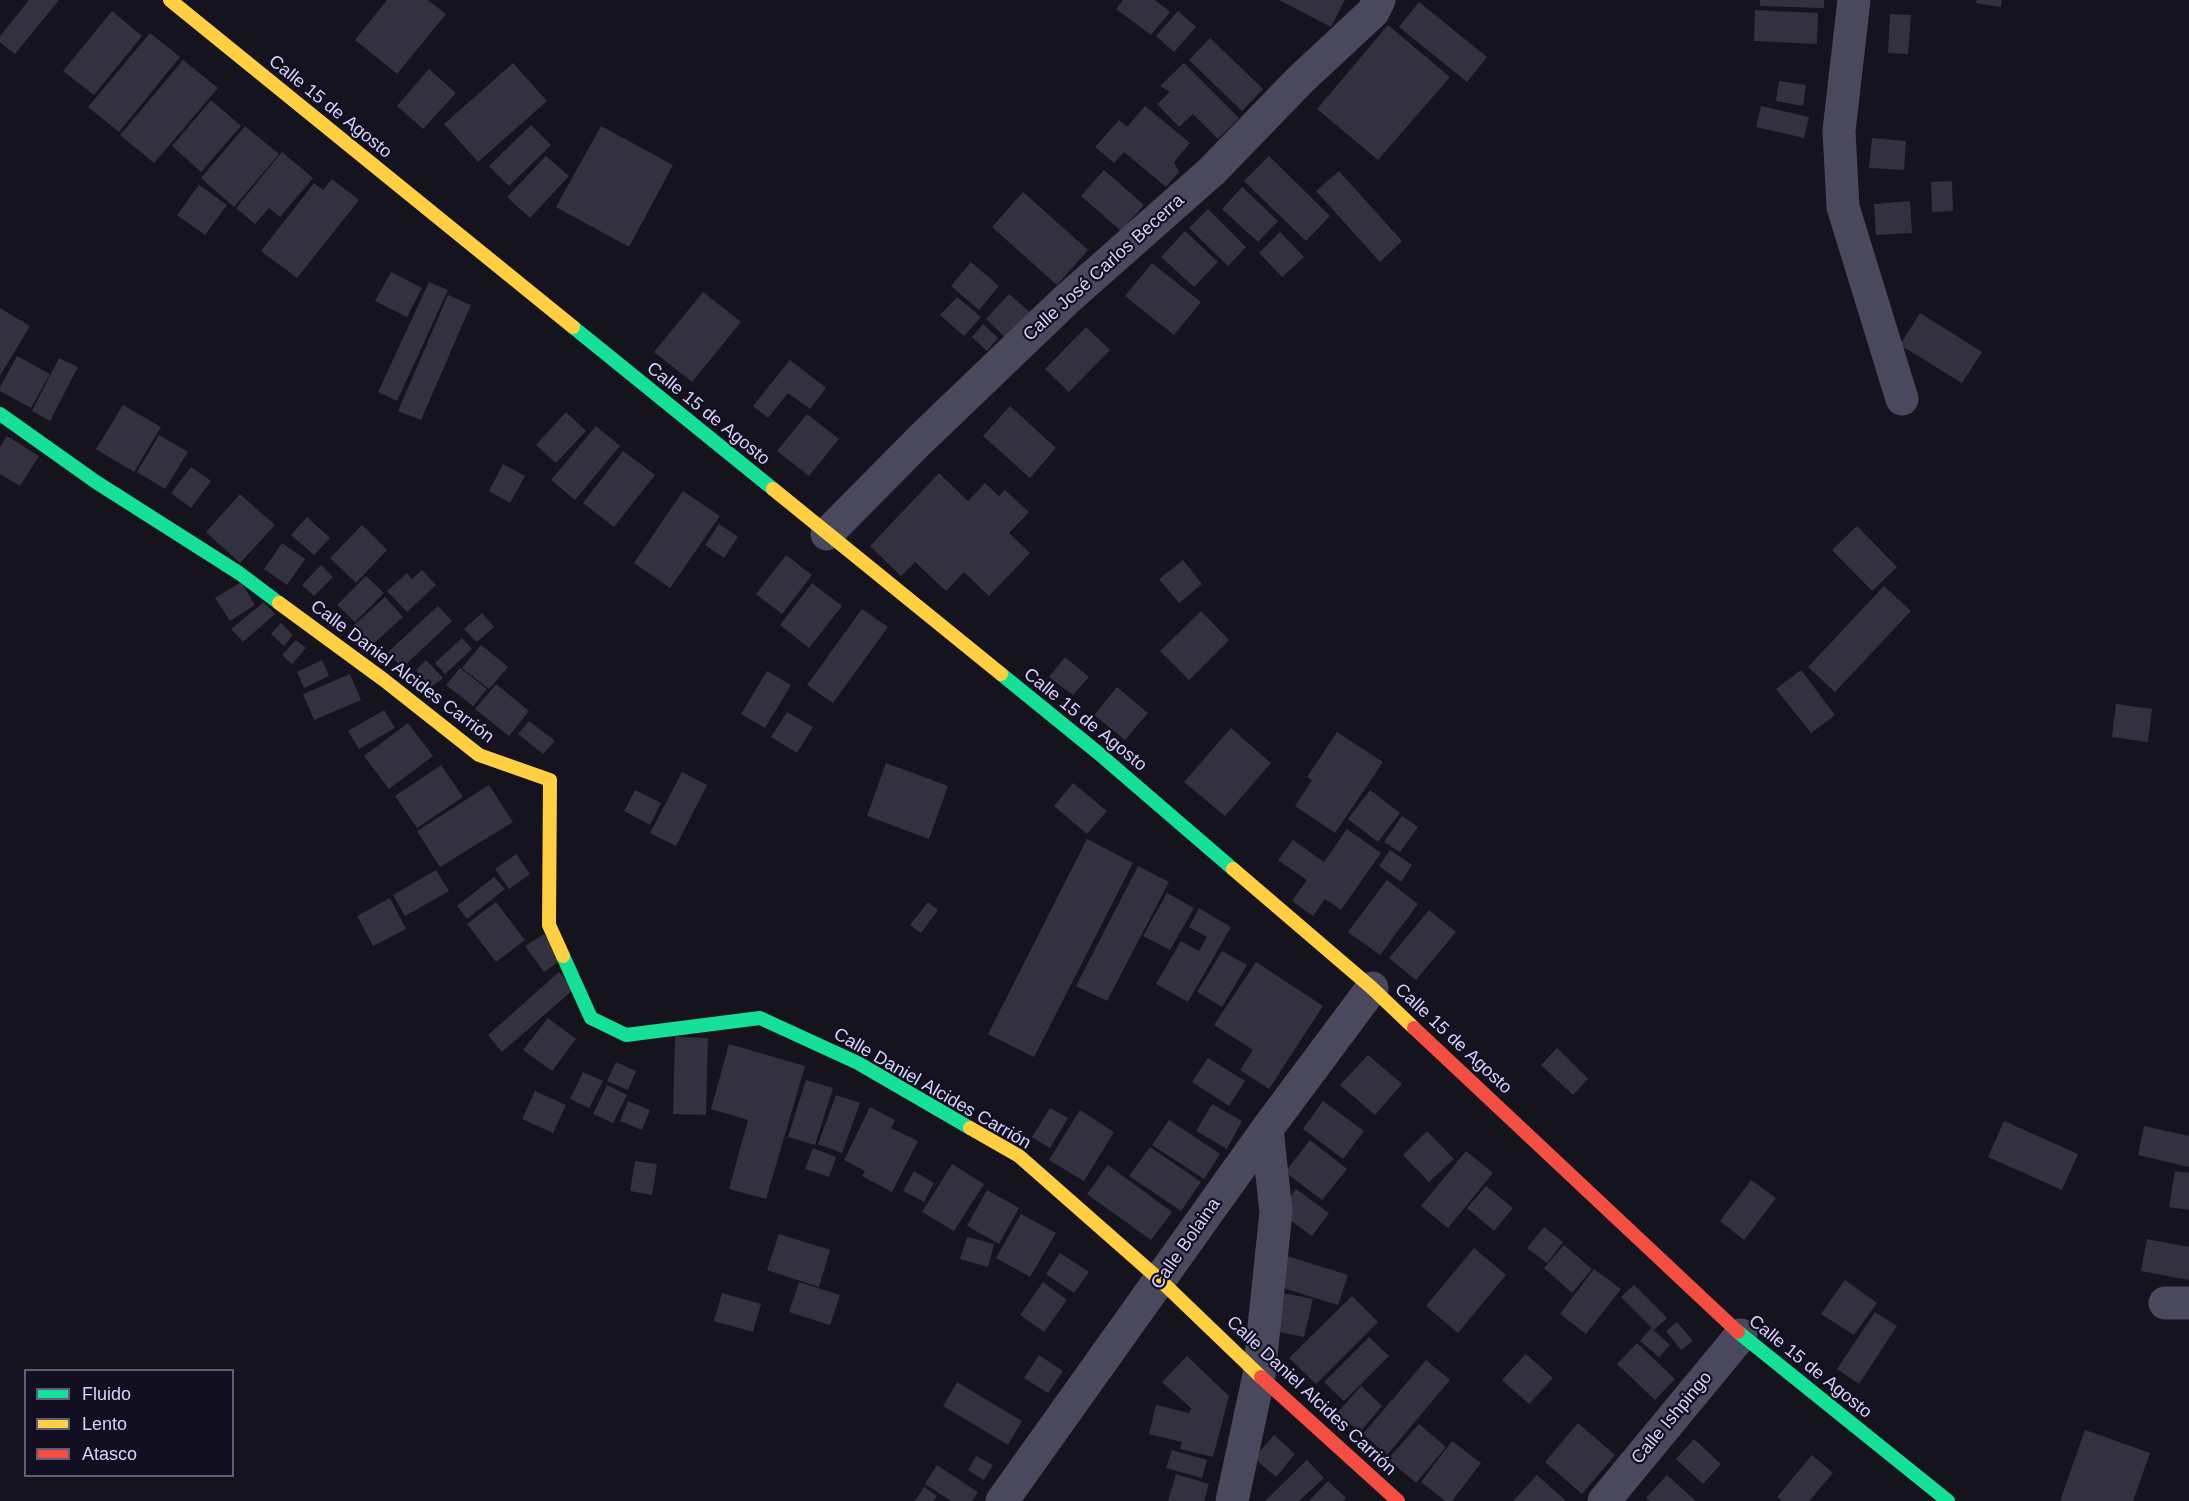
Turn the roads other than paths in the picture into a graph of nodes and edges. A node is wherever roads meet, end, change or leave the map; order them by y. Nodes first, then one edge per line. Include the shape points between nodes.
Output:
1 (170, 0) edge
2 (1378, 0) edge
3 (1854, 0) edge
4 (1902, 399) dead end
5 (0, 414) edge
6 (827, 534) junction
7 (1372, 988) junction
8 (1267, 1129) junction
9 (1160, 1280) junction
10 (1741, 1335) junction
11 (1259, 1375) junction
12 (1002, 1501) edge
13 (1232, 1501) edge
14 (1398, 1501) edge
15 (1604, 1501) edge
16 (1948, 1501) edge

1 - 6 street, Calle 15 de Agosto
2 - 6 street, Calle José Carlos Becerra via 1373,12 1212,171 1066,300
3 - 4 street via 1839,131 1844,207
5 - 9 street, Calle Daniel Alcides Carrión via 96,482 239,573 479,755 550,780 549,925 591,1018 626,1035 760,1018 858,1063 1019,1156
6 - 7 street, Calle 15 de Agosto via 1097,752
7 - 8 street, Calle Bolaina
7 - 10 street, Calle 15 de Agosto
8 - 9 street, Calle Bolaina
8 - 11 street via 1276,1212
9 - 11 street, Calle Daniel Alcides Carrión
9 - 12 street, Calle Bolaina
10 - 15 street, Calle Ishpingo
10 - 16 street, Calle 15 de Agosto
11 - 13 street
11 - 14 street, Calle Daniel Alcides Carrión

